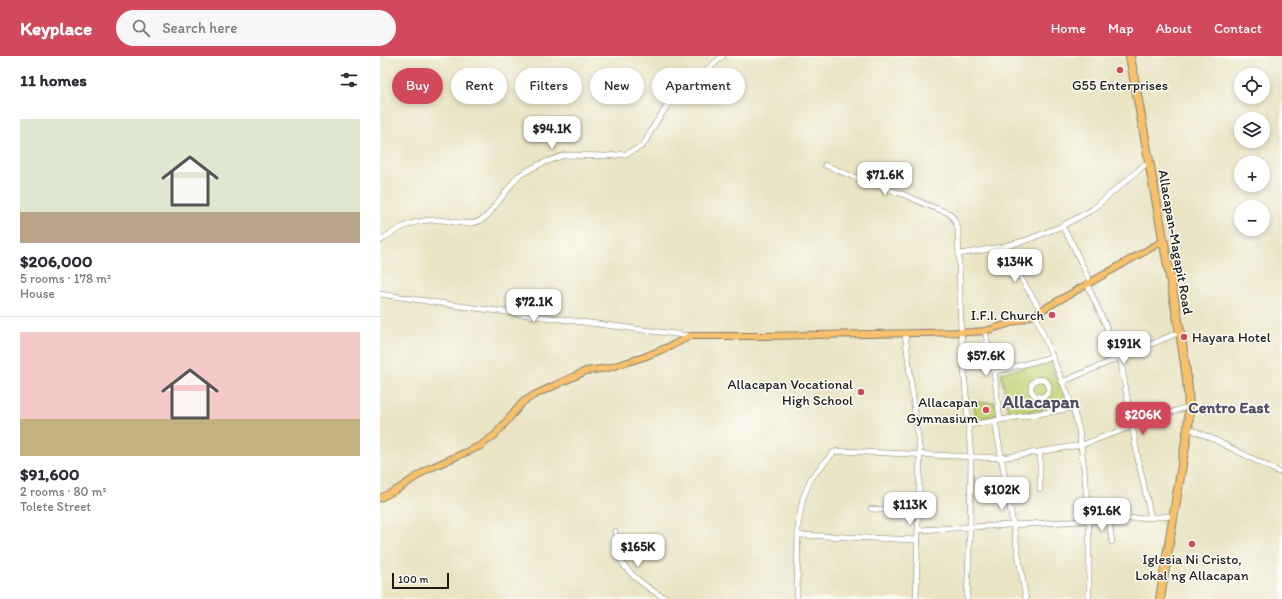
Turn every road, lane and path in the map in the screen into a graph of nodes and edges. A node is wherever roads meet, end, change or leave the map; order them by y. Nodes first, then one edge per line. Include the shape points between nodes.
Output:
1 (723, 56) edge
2 (1130, 56) edge
3 (1148, 162) junction
4 (826, 165) dead end
5 (1062, 226) junction
6 (380, 241) edge
7 (1163, 242) junction
8 (1002, 247) junction
9 (959, 254) junction
10 (1089, 283) junction
11 (380, 294) edge
12 (1041, 311) junction
13 (1035, 314) junction
14 (985, 331) junction
15 (961, 332) junction
16 (1180, 332) junction
17 (905, 333) junction
18 (690, 336) junction
19 (1052, 357) junction
20 (1120, 357) junction
21 (994, 372) junction
22 (1062, 382) junction
23 (1189, 406) junction
24 (1073, 408) junction
25 (998, 421) junction
26 (969, 425) junction
27 (1132, 426) junction
28 (1188, 428) junction
29 (1081, 444) junction
30 (1040, 452) junction
31 (920, 454) junction
32 (971, 457) junction
33 (1001, 458) junction
34 (1279, 472) dead end
35 (1040, 489) dead end
36 (380, 498) edge
37 (871, 509) dead end
38 (918, 511) junction
39 (1174, 516) junction
40 (1151, 518) junction
41 (1110, 520) junction
42 (1089, 521) junction
43 (1014, 526) junction
44 (970, 527) junction
45 (918, 530) junction
46 (615, 531) dead end
47 (798, 535) junction
48 (918, 540) junction
49 (1112, 542) dead end
50 (668, 599) edge
51 (796, 599) edge
52 (916, 599) edge
53 (967, 599) edge
54 (1026, 599) edge
55 (1089, 599) edge
56 (1160, 599) edge

1 - 6 street via 671,100 645,142 636,150 607,156 558,157 518,176 488,216 482,220 471,224 444,220 420,221 397,229
2 - 3 highway, Allacapan-Magapit Road
3 - 5 street via 1092,210
3 - 7 highway, Allacapan-Magapit Road
4 - 9 street via 949,213 958,229
5 - 8 street
5 - 10 street
7 - 10 main road
7 - 16 highway, Allacapan-Magapit Road
8 - 9 street
8 - 12 street
9 - 15 street
10 - 12 main road
10 - 20 street
11 - 18 street
12 - 13 main road
13 - 14 main road
13 - 19 street
14 - 15 main road
14 - 21 street
15 - 17 main road
15 - 26 street
16 - 20 street
16 - 23 highway, Allacapan-Magapit Road
17 - 18 main road
17 - 31 street
18 - 36 main road via 673,345 608,368 586,370 534,395 523,402 495,435 480,446 434,466
19 - 21 street
19 - 22 street
20 - 22 street
20 - 27 street
21 - 25 street
22 - 24 street
23 - 27 street
23 - 28 highway, Allacapan-Magapit Road
24 - 25 street
24 - 29 street
25 - 26 street
25 - 33 street
26 - 32 street
27 - 29 street
27 - 40 street
28 - 34 street
28 - 39 highway, Allacapan-Magapit Road
29 - 30 street
29 - 42 street
30 - 33 street
30 - 35 street
31 - 32 street
31 - 38 street
31 - 47 street via 834,452 811,478 805,490
32 - 33 street
32 - 44 street
33 - 43 street
37 - 38 street
38 - 45 street
39 - 40 street
39 - 56 highway, Allacapan-Magapit Road
40 - 41 street
41 - 42 street
41 - 49 street
42 - 43 street
42 - 55 street
43 - 44 street
43 - 54 street
44 - 45 street
44 - 53 street
45 - 48 street
46 - 50 street via 619,559 638,580
47 - 48 street
47 - 51 street
48 - 52 street

